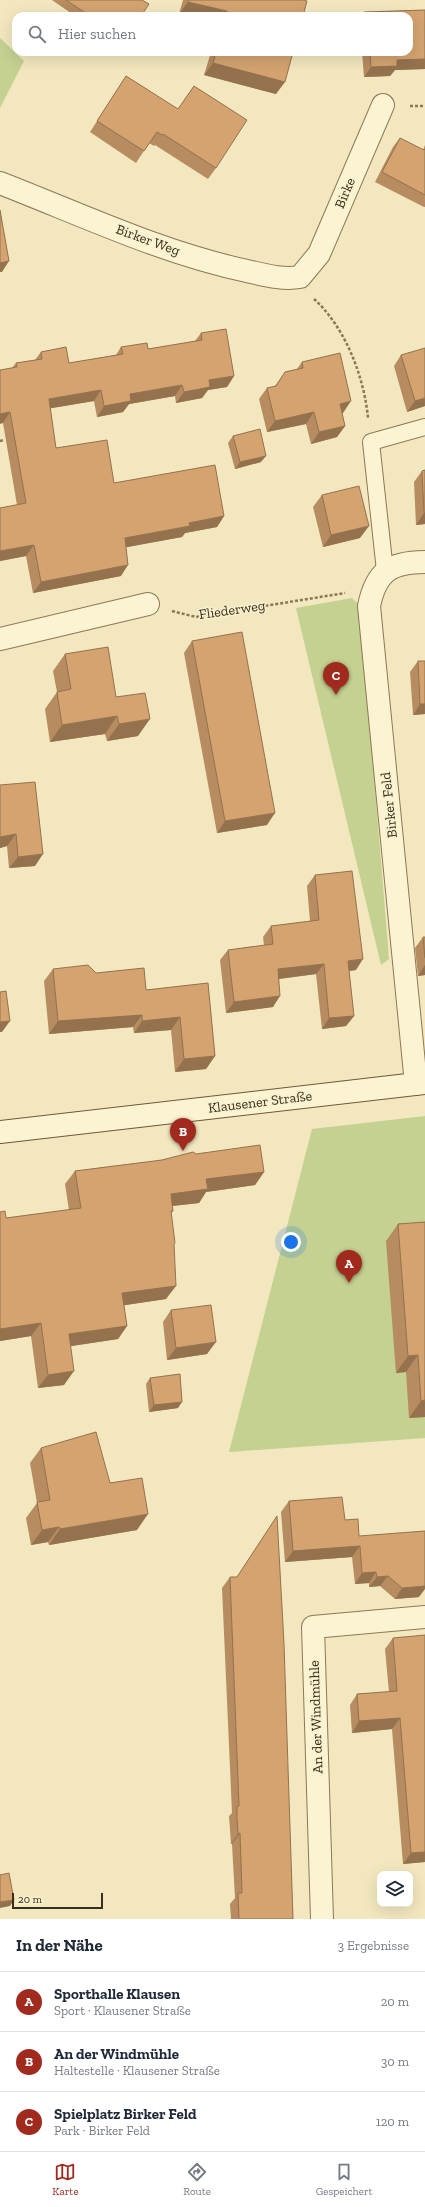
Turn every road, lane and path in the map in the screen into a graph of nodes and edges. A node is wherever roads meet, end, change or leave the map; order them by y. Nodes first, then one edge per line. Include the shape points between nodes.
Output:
1 (383, 105) dead end
2 (0, 183) edge
3 (305, 286) junction
4 (368, 411) dead end
5 (425, 427) edge
6 (4, 440) dead end
7 (0, 441) edge
8 (425, 562) edge
9 (379, 580) junction
10 (148, 604) joint
11 (0, 639) edge
12 (421, 1083) edge
13 (0, 1132) edge
14 (425, 1617) edge
15 (322, 1919) edge

1 - 3 street, Birke
2 - 3 street, Birker Weg via 140,238 220,265 286,279
3 - 4 path via 332,318 343,337 358,374
5 - 9 lane via 371,442
6 - 7 path
8 - 9 street via 412,562
9 - 10 path, Fliederweg via 196,617
9 - 12 street, Birker Feld via 370,606
10 - 11 street
12 - 13 street, Klausener Straße
14 - 15 street, An der Windmühle via 313,1627

